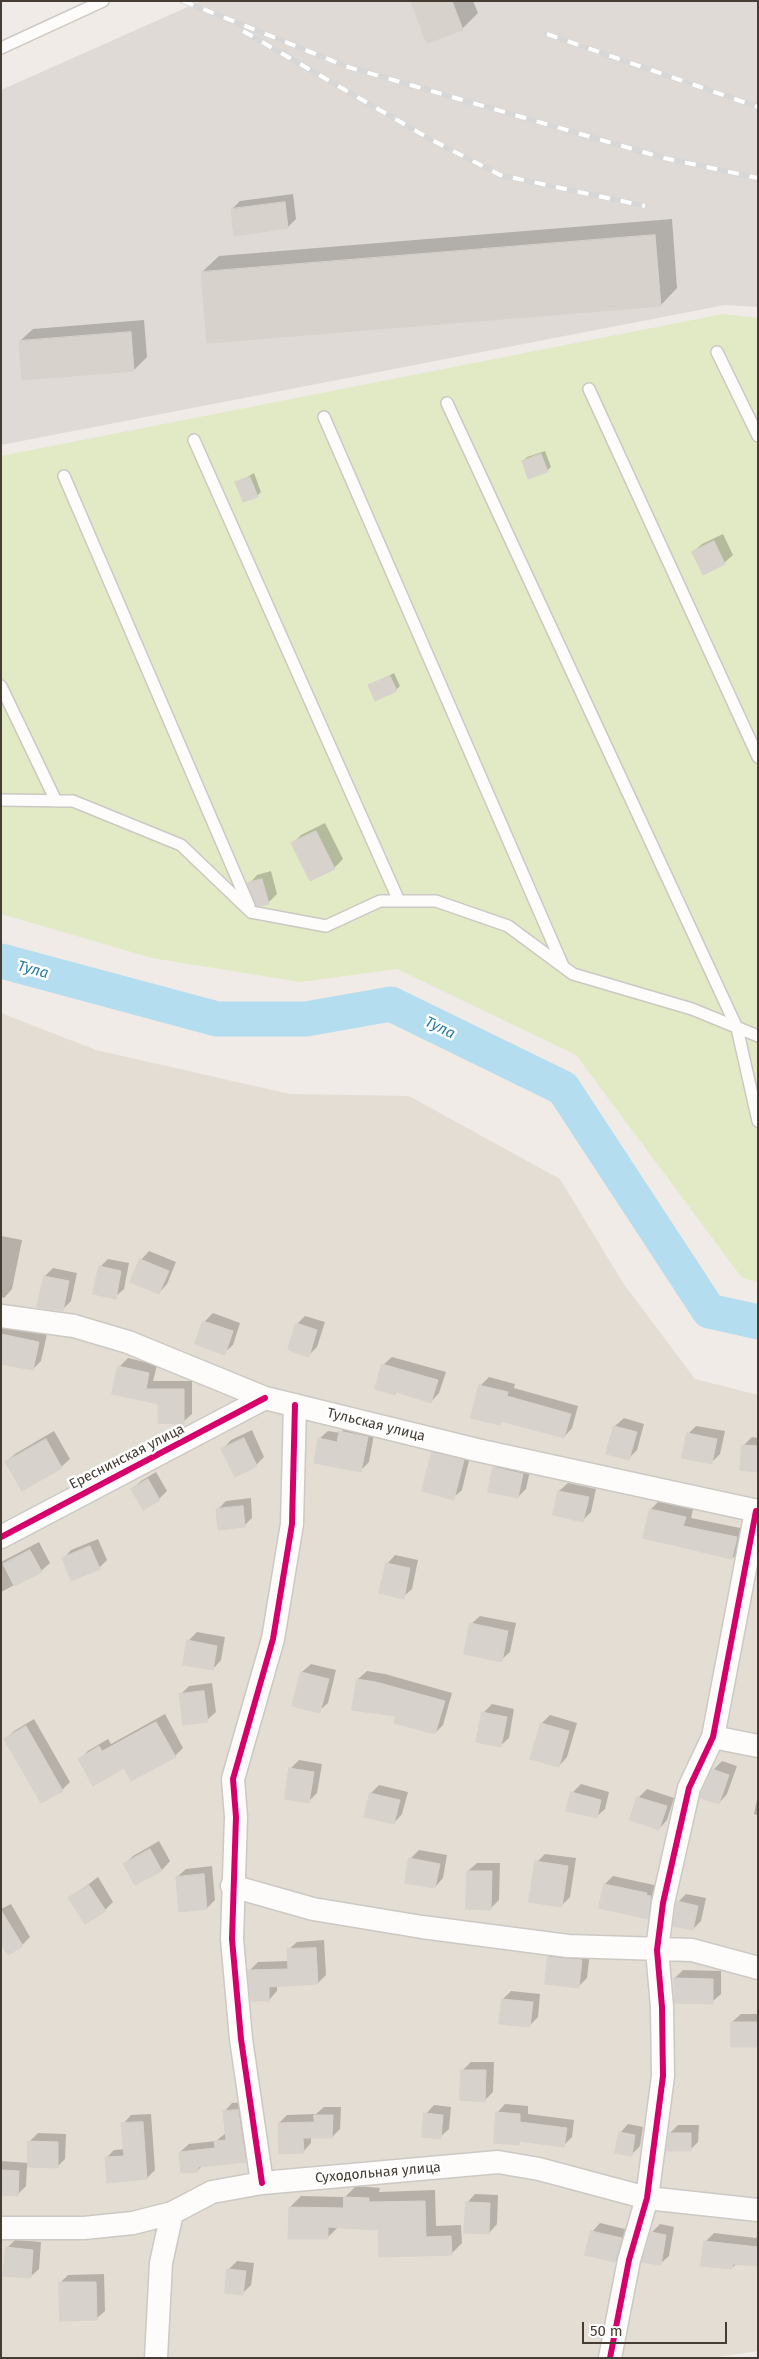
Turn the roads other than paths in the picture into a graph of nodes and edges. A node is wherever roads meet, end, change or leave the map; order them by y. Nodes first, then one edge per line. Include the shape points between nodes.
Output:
1 (103, 1) edge
2 (1, 48) edge
3 (717, 352) dead end
4 (589, 389) dead end
5 (448, 404) dead end
6 (324, 418) dead end
7 (758, 436) edge
8 (194, 440) dead end
9 (64, 476) dead end
10 (1, 686) edge
11 (758, 757) edge
12 (1, 800) edge
13 (56, 801) junction
14 (399, 901) junction
15 (251, 912) junction
16 (564, 968) junction
17 (738, 1028) junction
18 (758, 1036) edge
19 (758, 1121) edge
20 (1, 1316) edge
21 (265, 1398) junction
22 (294, 1405) junction
23 (757, 1511) edge
24 (1, 1537) edge
25 (713, 1737) junction
26 (758, 1746) edge
27 (232, 1886) junction
28 (657, 1950) junction
29 (758, 1968) edge
30 (262, 2182) junction
31 (647, 2198) junction
32 (758, 2210) edge
33 (172, 2213) junction
34 (1, 2228) edge
35 (156, 2358) edge
36 (610, 2358) edge

1 - 2 lane
3 - 7 lane
4 - 11 lane
5 - 17 lane
6 - 16 lane
8 - 14 lane
9 - 15 lane
10 - 13 lane
12 - 13 lane
13 - 15 lane via 73,801 181,845
14 - 15 lane via 380,901 326,926
14 - 16 lane via 436,901 508,926
16 - 17 lane via 573,974 692,1009
17 - 18 lane
17 - 19 lane
20 - 21 street, Тульская улица via 74,1326 128,1342
21 - 22 street, Тульская улица
21 - 24 street, Ереснинская улица
22 - 23 street, Тульская улица via 477,1450
22 - 27 street via 292,1524 273,1639 233,1779 236,1817
23 - 25 street
25 - 26 street
25 - 28 street via 688,1788 671,1858
27 - 28 street via 313,1909 413,1925 568,1946
27 - 30 street via 232,1939 241,2039
28 - 29 street via 692,1950
28 - 31 street via 663,2076
30 - 31 street, Суходольная улица via 498,2162 539,2169
30 - 33 street, Суходольная улица via 212,2192
31 - 32 street, Суходольная улица
31 - 36 street via 629,2260
33 - 34 street, Суходольная улица via 133,2223 84,2228
33 - 35 street via 161,2263

